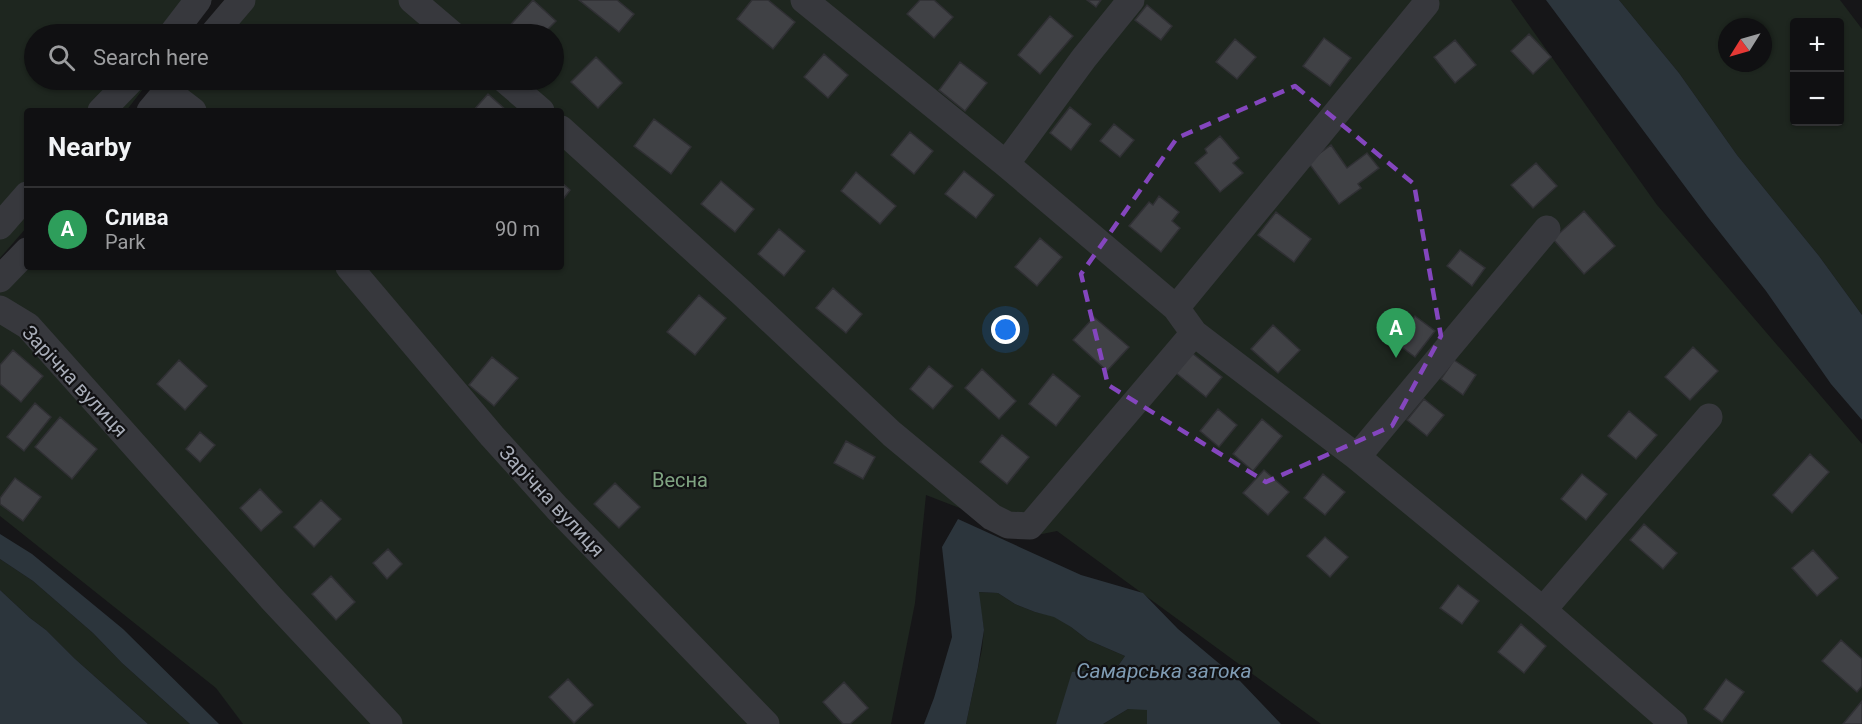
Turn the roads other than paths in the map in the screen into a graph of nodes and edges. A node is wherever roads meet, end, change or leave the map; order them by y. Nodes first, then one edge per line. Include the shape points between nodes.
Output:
1 (198, 0) edge
2 (242, 0) edge
3 (412, 0) edge
4 (1131, 0) edge
5 (1426, 4) dead end
6 (822, 6) edge
7 (180, 24) edge
8 (222, 24) edge
9 (440, 24) edge
10 (121, 90) edge
11 (517, 90) edge
12 (164, 94) edge
13 (104, 108) edge
14 (188, 108) edge
15 (538, 108) edge
16 (564, 132) edge
17 (1006, 164) junction
18 (24, 198) edge
19 (0, 225) edge
20 (1547, 229) dead end
21 (24, 254) edge
22 (352, 270) edge
23 (0, 279) edge
24 (1176, 308) junction
25 (0, 309) edge
26 (1194, 333) junction
27 (1709, 417) dead end
28 (1357, 457) junction
29 (1543, 610) junction
30 (389, 724) edge
31 (766, 724) edge
32 (1674, 724) edge

1 - 7 street
2 - 8 street
3 - 9 street
4 - 17 street
5 - 24 street
6 - 17 street
10 - 13 street
11 - 15 street
12 - 14 street
16 - 26 street via 892,434 992,517 1008,525 1030,526
17 - 24 street
18 - 19 street
20 - 28 street
21 - 23 street
22 - 31 street, Зарічна вулиця via 557,508
24 - 26 street
25 - 30 street, Зарічна вулиця via 28,326
26 - 28 street
27 - 29 street
28 - 29 street
29 - 32 street

